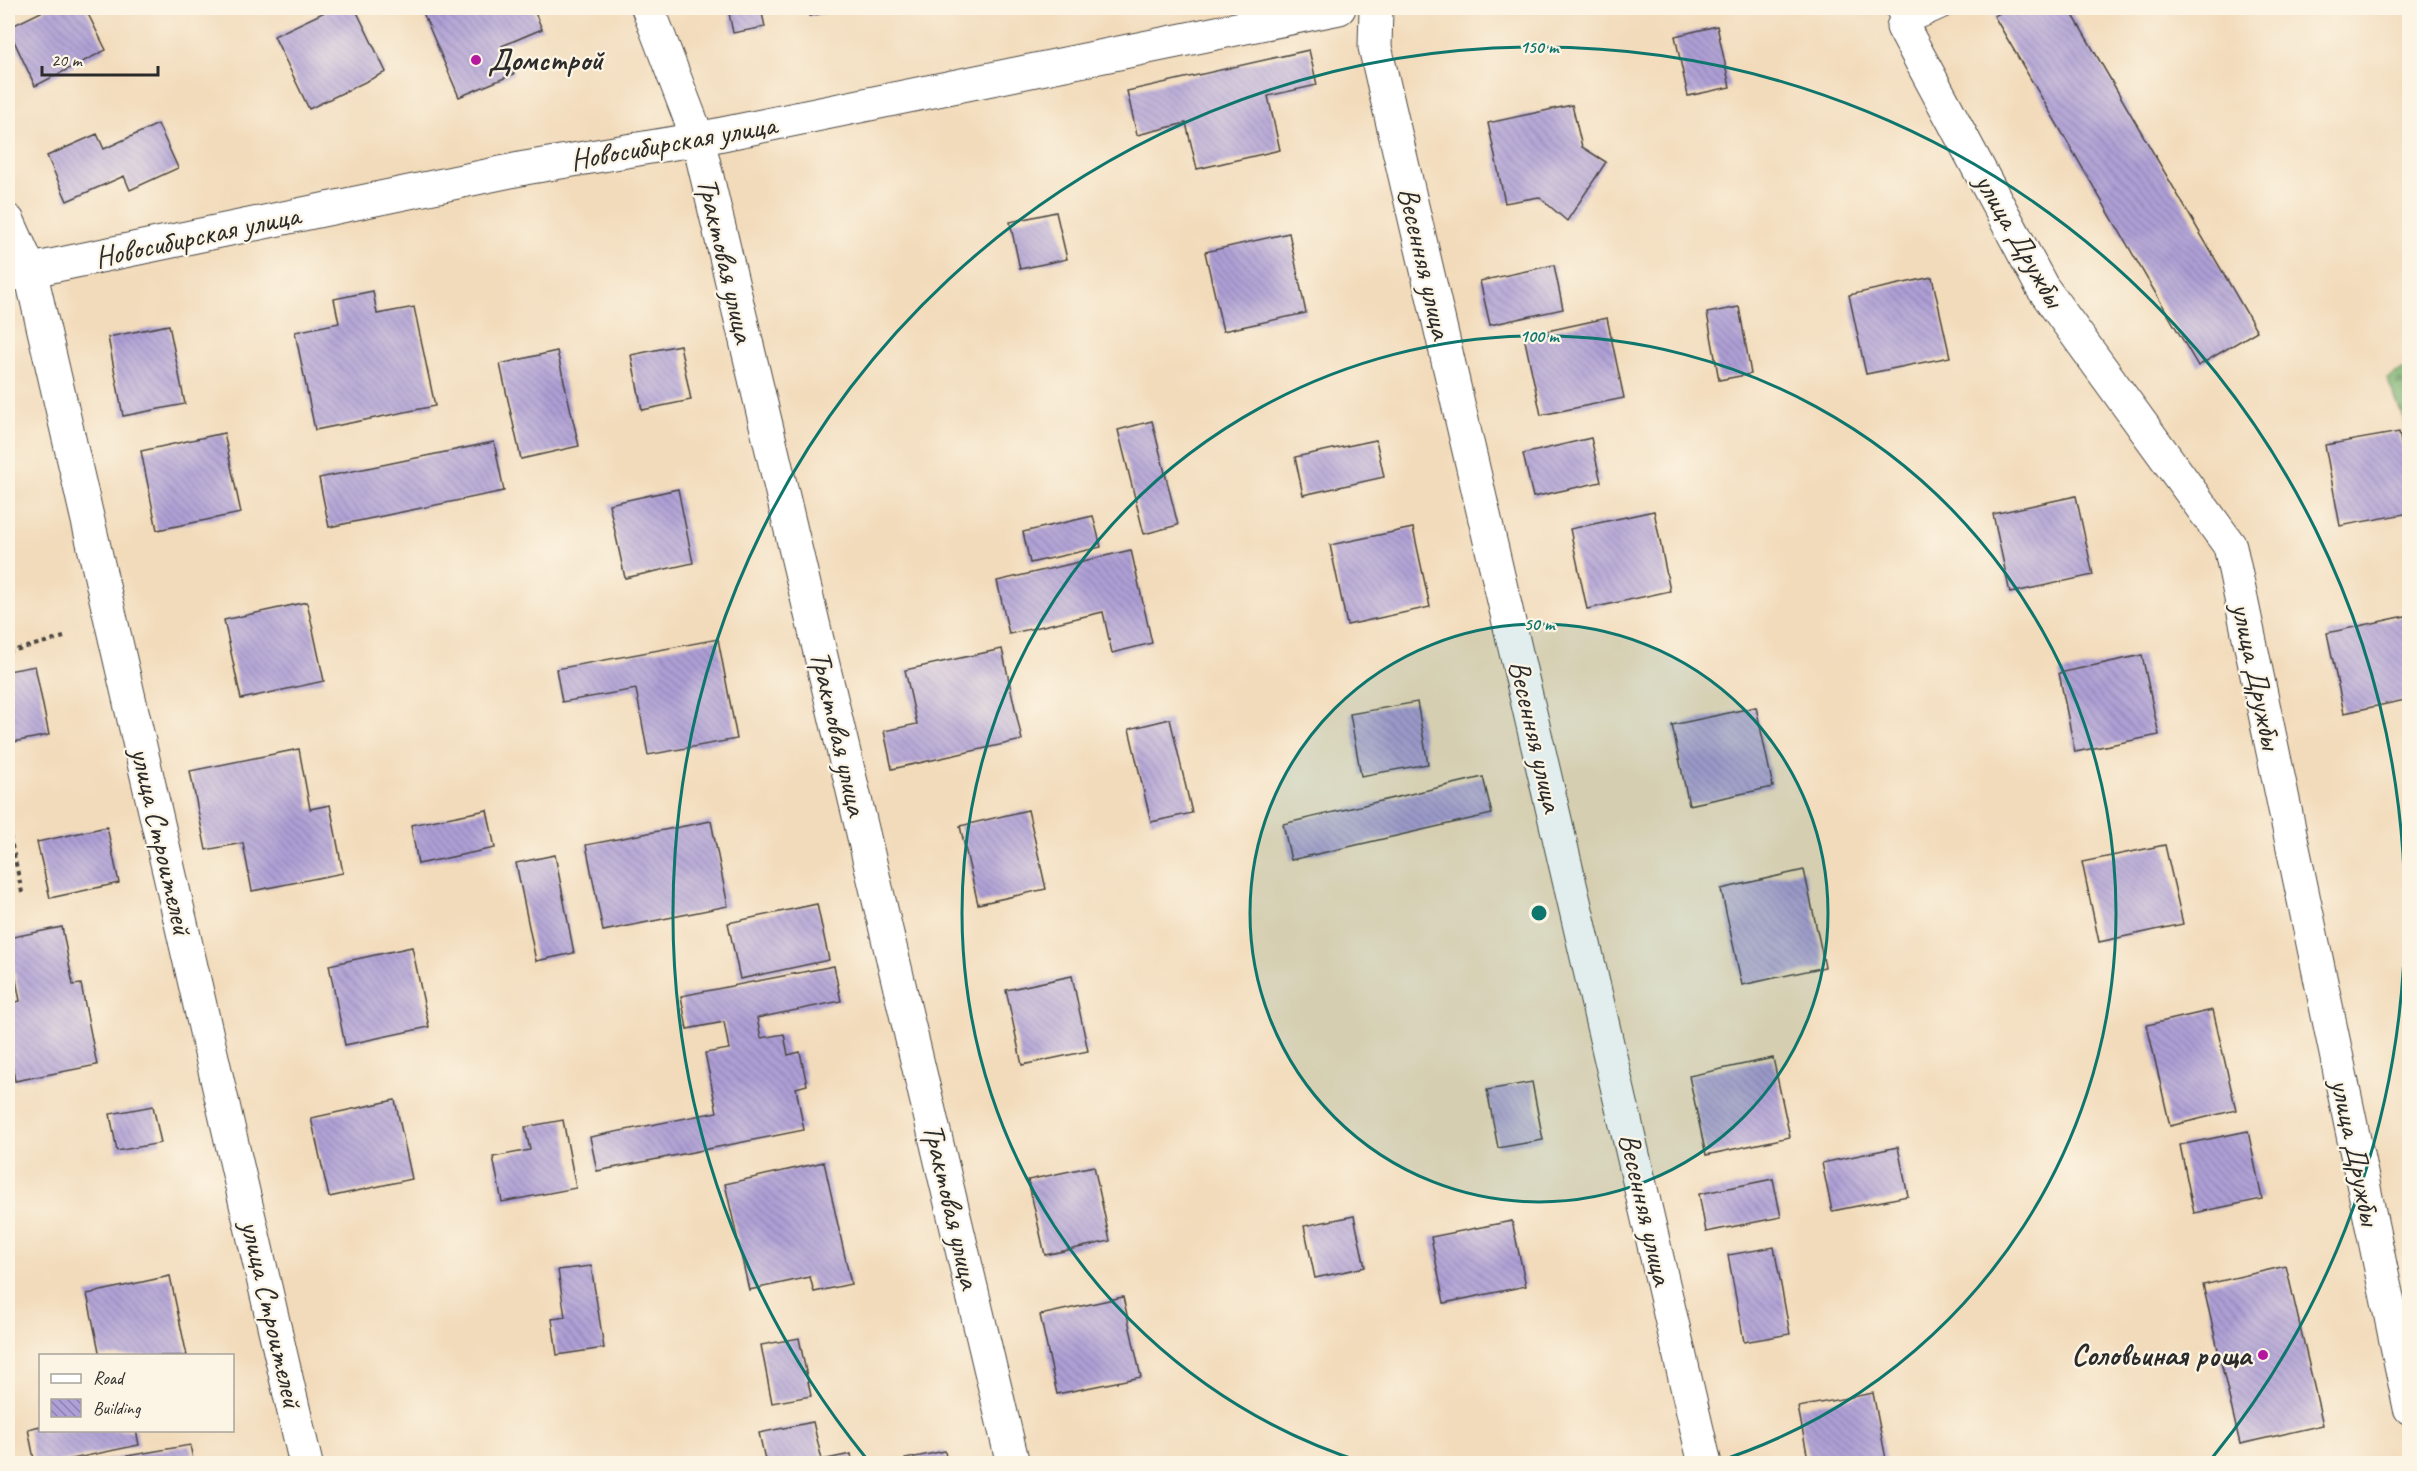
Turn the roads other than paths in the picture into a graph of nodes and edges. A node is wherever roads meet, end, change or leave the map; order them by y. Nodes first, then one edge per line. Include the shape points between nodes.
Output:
1 (648, 8) edge
2 (1339, 8) edge
3 (1376, 8) edge
4 (1946, 8) edge
5 (1898, 17) edge
6 (698, 139) junction
7 (8, 221) edge
8 (19, 272) edge
9 (2409, 1408) edge
10 (306, 1464) edge
11 (1013, 1464) edge
12 (1705, 1464) edge

1 - 6 street, Трактовая улица
2 - 6 street, Новосибирская улица
3 - 12 street, Весенняя улица via 1375,47
4 - 5 lane
5 - 9 street, улица Дружбы via 2042,287 2230,546
6 - 8 street, Новосибирская улица via 525,168
6 - 11 street, Трактовая улица
7 - 8 street, улица Строителей
8 - 10 street, улица Строителей

